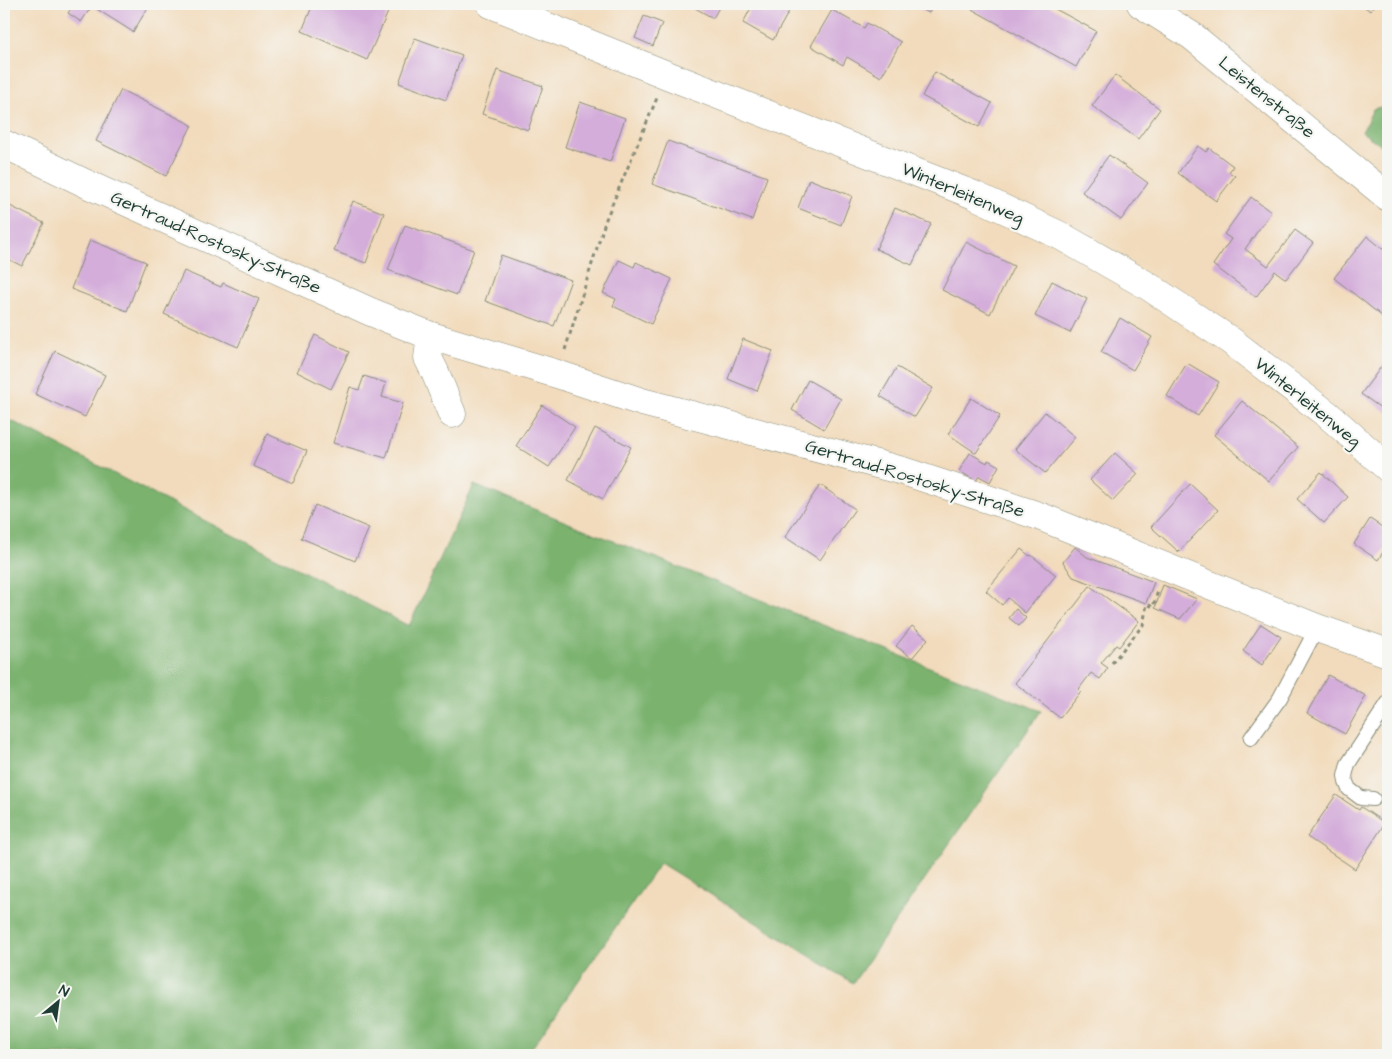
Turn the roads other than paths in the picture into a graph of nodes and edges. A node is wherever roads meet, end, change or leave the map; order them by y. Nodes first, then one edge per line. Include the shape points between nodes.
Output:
1 (491, 4) edge
2 (1141, 4) edge
3 (4, 144) edge
4 (1388, 197) edge
5 (431, 336) junction
6 (452, 414) dead end
7 (1388, 468) edge
8 (1317, 628) junction
9 (1388, 653) edge
10 (1388, 703) edge
11 (1251, 738) dead end
12 (1373, 799) dead end

1 - 7 street, Winterleitenweg via 974,195 1061,236 1148,286 1230,341 1328,415
2 - 4 street, Leistenstraße via 1192,36
3 - 5 street, Gertraud-Rostosky-Straße via 371,312
5 - 6 street via 428,358
5 - 8 street, Gertraud-Rostosky-Straße via 642,402 903,471 1039,516
8 - 9 street, Gertraud-Rostosky-Straße
8 - 11 lane via 1280,698
10 - 12 lane via 1348,764 1345,776 1350,789 1361,798

